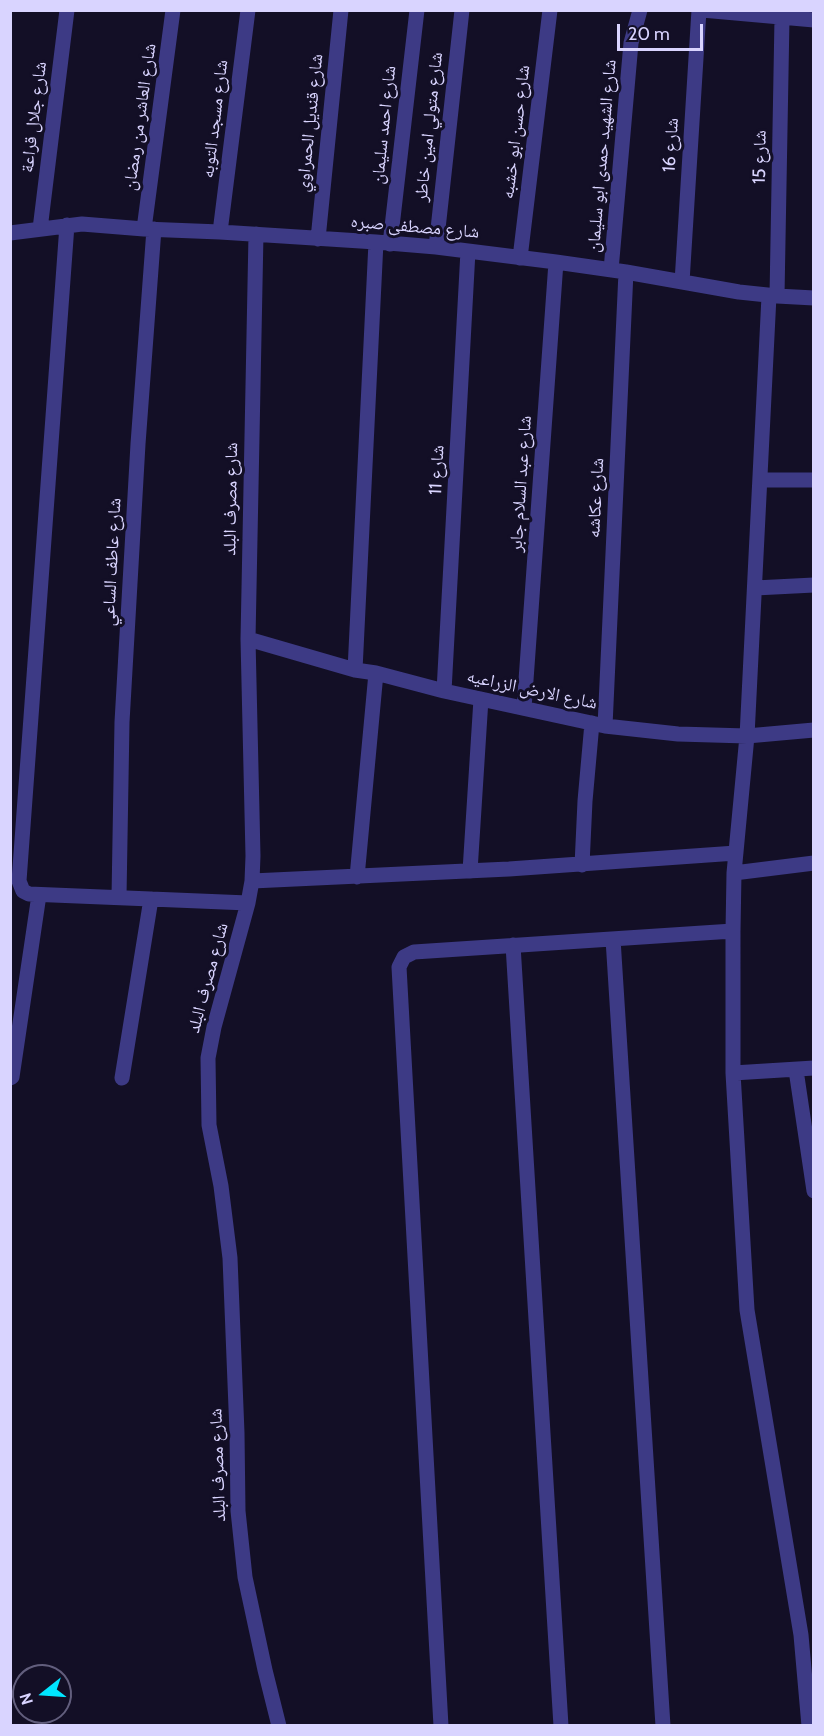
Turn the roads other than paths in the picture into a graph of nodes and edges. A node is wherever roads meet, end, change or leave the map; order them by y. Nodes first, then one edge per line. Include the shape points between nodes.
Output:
1 (67, 10) edge
2 (173, 10) edge
3 (248, 10) edge
4 (341, 10) edge
5 (417, 10) edge
6 (462, 10) edge
7 (550, 10) edge
8 (640, 10) edge
9 (701, 10) edge
10 (740, 13) edge
11 (808, 17) edge
12 (782, 18) junction
13 (67, 225) junction
14 (40, 229) junction
15 (149, 229) junction
16 (220, 232) junction
17 (10, 233) edge
18 (256, 234) junction
19 (318, 239) junction
20 (383, 243) junction
21 (436, 247) junction
22 (468, 251) junction
23 (520, 258) junction
24 (556, 262) junction
25 (619, 271) junction
26 (682, 282) junction
27 (773, 296) junction
28 (813, 298) edge
29 (760, 480) junction
30 (813, 480) edge
31 (813, 585) edge
32 (755, 588) junction
33 (248, 639) junction
34 (355, 670) junction
35 (376, 673) junction
36 (444, 691) junction
37 (481, 699) junction
38 (524, 708) junction
39 (599, 725) junction
40 (813, 730) edge
41 (747, 736) junction
42 (736, 853) junction
43 (813, 863) edge
44 (582, 865) junction
45 (470, 872) junction
46 (734, 873) junction
47 (357, 877) junction
48 (252, 880) junction
49 (39, 894) junction
50 (119, 897) junction
51 (151, 899) junction
52 (248, 903) junction
53 (733, 931) junction
54 (613, 939) junction
55 (513, 945) junction
56 (813, 1068) edge
57 (796, 1070) junction
58 (733, 1073) junction
59 (10, 1078) edge
60 (122, 1078) dead end
61 (813, 1191) edge
62 (279, 1725) edge
63 (441, 1725) edge
64 (561, 1725) edge
65 (663, 1725) edge
66 (809, 1725) edge

1 - 14 street, شارع جلال قراعة
2 - 15 street, شارع العاشر من رمضان
3 - 16 street, شارع مسجد التوبه
4 - 19 street, شارع قنديل الحمراوي
5 - 20 street, شارع احمد سليمان
6 - 21 street, شارع متولي امين خاطر
7 - 23 street, شارع حسن ابو خشبه
8 - 25 street, شارع الشهيد حمدى ابو سليمان via 632,43
9 - 10 street
9 - 26 street, شارع 16
10 - 12 street
11 - 12 street
12 - 27 street, شارع 15
13 - 14 street, شارع مصطفى صبره
13 - 15 street, شارع مصطفى صبره
13 - 49 street via 19,881 23,891
14 - 17 street, شارع مصطفى صبره
15 - 16 street, شارع مصطفى صبره
15 - 50 street, شارع عاطف الساعي via 123,711
16 - 18 street, شارع مصطفى صبره
18 - 19 street, شارع مصطفى صبره
18 - 33 street, شارع مصرف البلد
19 - 20 street, شارع مصطفى صبره
20 - 21 street, شارع مصطفى صبره
20 - 34 street, شارع احمد سليمان
21 - 22 street, شارع مصطفى صبره
22 - 23 street, شارع مصطفى صبره
22 - 36 street, شارع 11
23 - 24 street, شارع مصطفى صبره
24 - 25 street, شارع مصطفى صبره
24 - 38 street, شارع عبد السلام جابر
25 - 26 street, شارع مصطفى صبره
25 - 39 street, شارع عكاشه
26 - 27 street, شارع مصطفى صبره
27 - 28 street, شارع مصطفى صبره
27 - 29 street, شارع 15
29 - 30 street
29 - 32 street, شارع 15
31 - 32 street
32 - 41 street, شارع 15
33 - 34 street, شارع الارض الزراعيه
33 - 48 street, شارع مصرف البلد
34 - 35 street, شارع الارض الزراعيه
35 - 36 street, شارع الارض الزراعيه
35 - 47 street
36 - 37 street, شارع الارض الزراعيه
37 - 38 street, شارع الارض الزراعيه
37 - 45 street
38 - 39 street, شارع الارض الزراعيه
39 - 41 street, شارع الارض الزراعيه via 678,734
39 - 44 street, شارع عكاشه via 585,801
40 - 41 street, شارع الارض الزراعيه
41 - 42 street, شارع 15
42 - 44 street
42 - 46 street, شارع 15
43 - 46 street
44 - 45 street
45 - 47 street
46 - 53 street, شارع 15
47 - 48 street
48 - 52 street, شارع مصرف البلد
49 - 50 street
49 - 59 street
50 - 51 street
51 - 52 street
51 - 60 street
52 - 62 street, شارع مصرف البلد via 208,1058 209,1125 230,1258 238,1510 244,1566
53 - 54 street
53 - 58 street, شارع 15
54 - 55 street
54 - 65 street
55 - 63 street via 414,952 404,957 399,967
55 - 64 street
56 - 57 street
57 - 58 street
57 - 61 street
58 - 66 street, شارع 15 via 747,1310 801,1635

